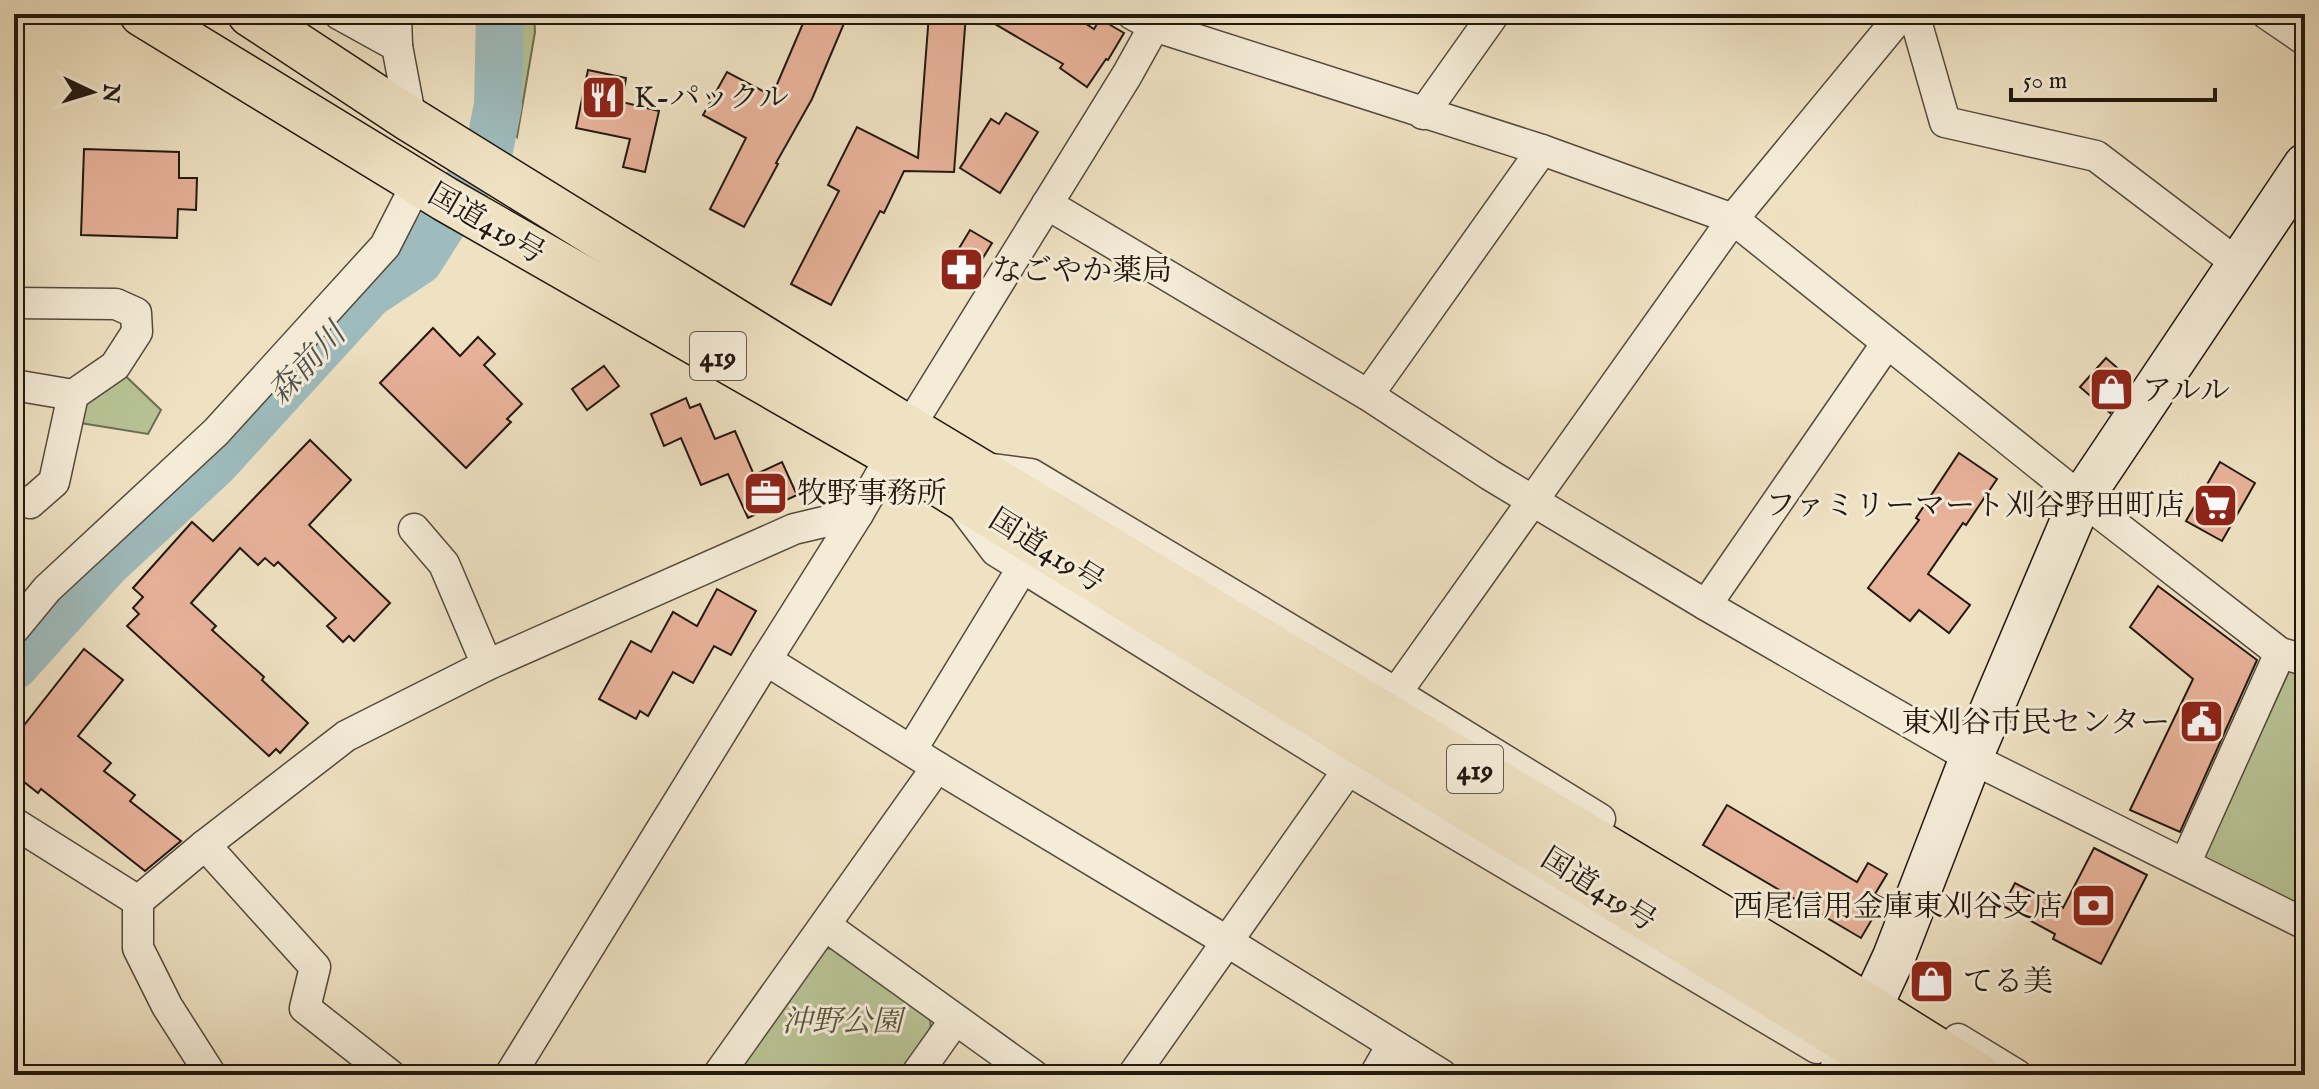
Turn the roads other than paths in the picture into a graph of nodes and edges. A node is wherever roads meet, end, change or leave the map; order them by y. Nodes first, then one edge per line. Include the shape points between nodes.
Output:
1 (142, 14) edge
2 (250, 14) edge
3 (339, 14) edge
4 (396, 14) edge
5 (1494, 14) edge
6 (1902, 14) edge
7 (1914, 14) edge
8 (2267, 14) edge
9 (1149, 18) edge
10 (2305, 40) edge
11 (397, 46) junction
12 (1423, 114) junction
13 (411, 120) junction
14 (1542, 150) junction
15 (2305, 165) edge
16 (428, 196) junction
17 (1047, 204) junction
18 (1733, 219) junction
19 (2238, 264) junction
20 (14, 303) edge
21 (1887, 343) junction
22 (14, 385) edge
23 (73, 395) junction
24 (1368, 395) junction
25 (900, 442) junction
26 (961, 479) junction
27 (14, 499) edge
28 (2081, 499) junction
29 (1534, 500) junction
30 (858, 514) junction
31 (414, 529) dead end
32 (1023, 567) junction
33 (1706, 605) junction
34 (14, 629) edge
35 (2293, 657) edge
36 (766, 660) junction
37 (487, 665) junction
38 (1396, 693) junction
39 (912, 749) junction
40 (1971, 758) junction
41 (937, 767) junction
42 (1348, 770) junction
43 (14, 823) edge
44 (205, 845) junction
45 (2185, 864) junction
46 (138, 901) junction
47 (2305, 924) edge
48 (826, 926) junction
49 (1228, 942) junction
50 (955, 1020) junction
51 (1858, 1043) edge
52 (1392, 1045) junction
53 (211, 1075) edge
54 (390, 1075) edge
55 (510, 1075) edge
56 (718, 1075) edge
57 (916, 1075) edge
58 (1033, 1075) edge
59 (1133, 1075) edge
60 (1375, 1075) edge
61 (1442, 1075) edge
62 (1902, 1075) edge
63 (1977, 1075) edge
64 (2017, 1075) edge

1 - 16 highway, 国道419号 / 419
2 - 13 highway, 国道419号 / 419
3 - 11 street
4 - 11 street
5 - 12 street
6 - 18 street
7 - 19 street via 1945,122 2096,156
8 - 10 street
9 - 12 street
9 - 17 street
11 - 13 street
12 - 14 street
13 - 25 highway, 国道419号 / 419 via 568,216
14 - 18 street
14 - 24 street
15 - 19 street
16 - 25 highway, 国道419号 / 419
16 - 34 street via 216,432 47,589
17 - 24 street
17 - 25 street
18 - 21 street
18 - 29 street
19 - 28 street
20 - 23 street via 116,304 136,313 137,332 115,366
21 - 28 street
21 - 33 street
22 - 23 street
23 - 27 street via 54,482 30,503
24 - 29 street
25 - 26 highway, 国道419号 / 419
25 - 30 street
26 - 32 street via 996,551
26 - 38 street via 1031,474
26 - 51 highway, 国道419号 / 419
28 - 35 street
28 - 40 street
29 - 33 street
29 - 38 street
30 - 36 street
30 - 37 street via 794,529
31 - 37 street via 444,564
32 - 39 street
32 - 42 street
33 - 40 street
35 - 45 street
36 - 39 street
36 - 55 street
37 - 44 street via 346,736
38 - 51 street
39 - 41 street
40 - 45 street
40 - 51 street
41 - 48 street
41 - 49 street
42 - 49 street
42 - 51 street
43 - 46 street
44 - 46 street
44 - 54 street via 315,967 305,1008
45 - 47 street
46 - 53 street via 138,948
48 - 50 street
48 - 56 street
49 - 52 street
49 - 59 street
50 - 57 street
50 - 58 street
51 - 62 highway, 国道419号 / 419
51 - 63 highway, 国道419号 / 419
51 - 64 street
52 - 60 street
52 - 61 street

